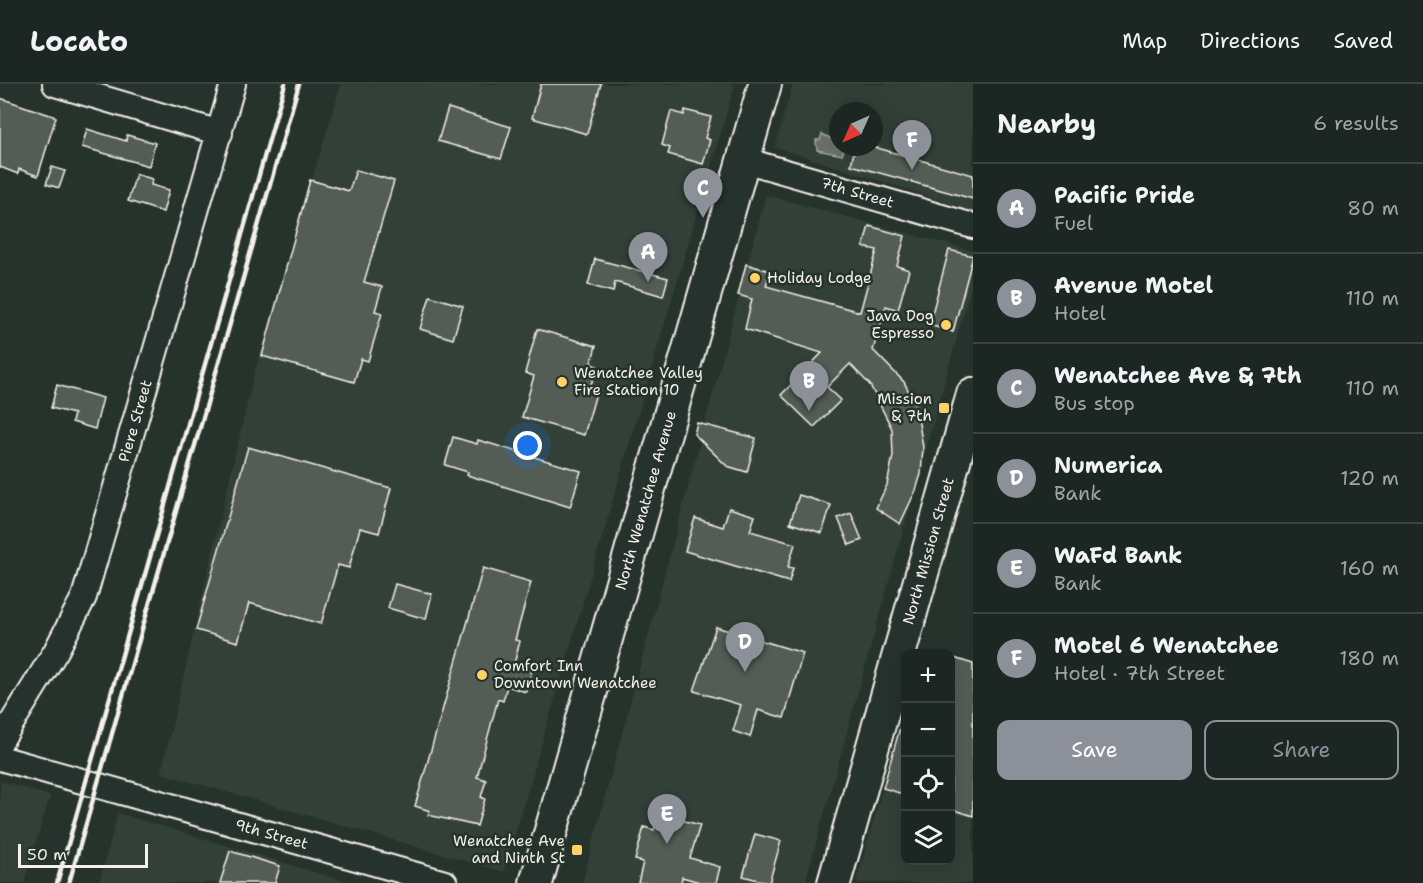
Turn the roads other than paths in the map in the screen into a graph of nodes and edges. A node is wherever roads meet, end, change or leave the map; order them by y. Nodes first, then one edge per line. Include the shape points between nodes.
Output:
1 (55, 84) edge
2 (233, 84) edge
3 (765, 84) edge
4 (219, 133) junction
5 (744, 160) junction
6 (973, 226) edge
7 (973, 394) edge
8 (0, 742) edge
9 (0, 758) edge
10 (445, 883) edge
11 (536, 883) edge
12 (834, 883) edge

1 - 4 street
2 - 4 street, Piere Street
3 - 5 main road, North Wenatchee Avenue
4 - 8 street, Piere Street via 84,597
5 - 6 street, 7th Street
5 - 11 main road, North Wenatchee Avenue
7 - 12 main road, North Mission Street
9 - 10 street, 9th Street

